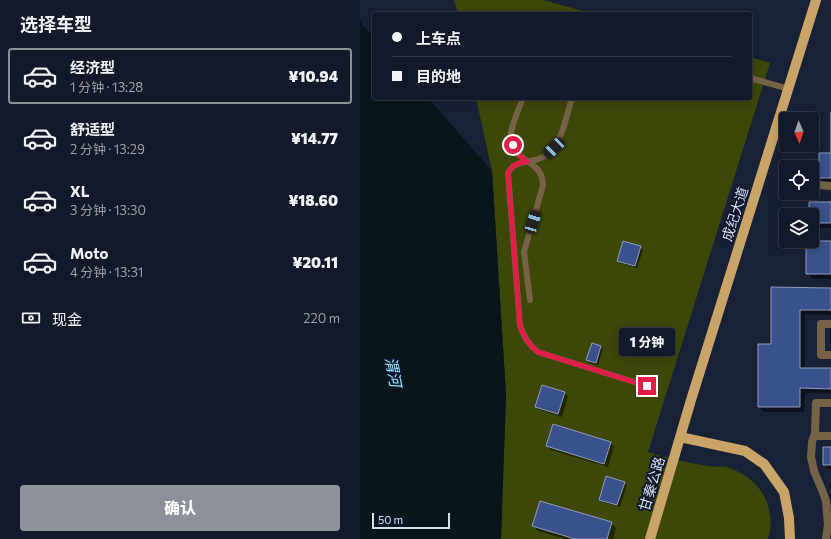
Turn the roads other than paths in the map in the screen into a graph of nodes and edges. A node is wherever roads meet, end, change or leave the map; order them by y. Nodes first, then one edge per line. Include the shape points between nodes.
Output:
1 (816, 0) edge
2 (752, 79) edge
3 (789, 89) junction
4 (522, 100) edge
5 (571, 100) edge
6 (527, 162) junction
7 (819, 185) dead end
8 (831, 186) edge
9 (530, 300) dead end
10 (831, 324) edge
11 (831, 355) edge
12 (647, 386) dead end
13 (831, 403) edge
14 (814, 436) junction
15 (831, 436) edge
16 (680, 437) junction
17 (650, 539) edge
18 (790, 539) edge
19 (826, 539) edge

1 - 3 main road, 成纪大道
2 - 3 lane
3 - 16 main road, 成纪大道
4 - 6 lane via 511,134 513,145
5 - 6 lane via 554,148 537,160
6 - 9 lane via 539,171 543,185 524,252
6 - 12 lane via 514,165 508,173 520,326 523,336 538,352
7 - 8 street
10 - 11 street via 821,324 821,354
13 - 14 street via 816,403
14 - 15 street
14 - 19 street via 811,457 826,501
16 - 17 main road, 甘秦公路
16 - 18 main road via 745,451 764,464 784,492

